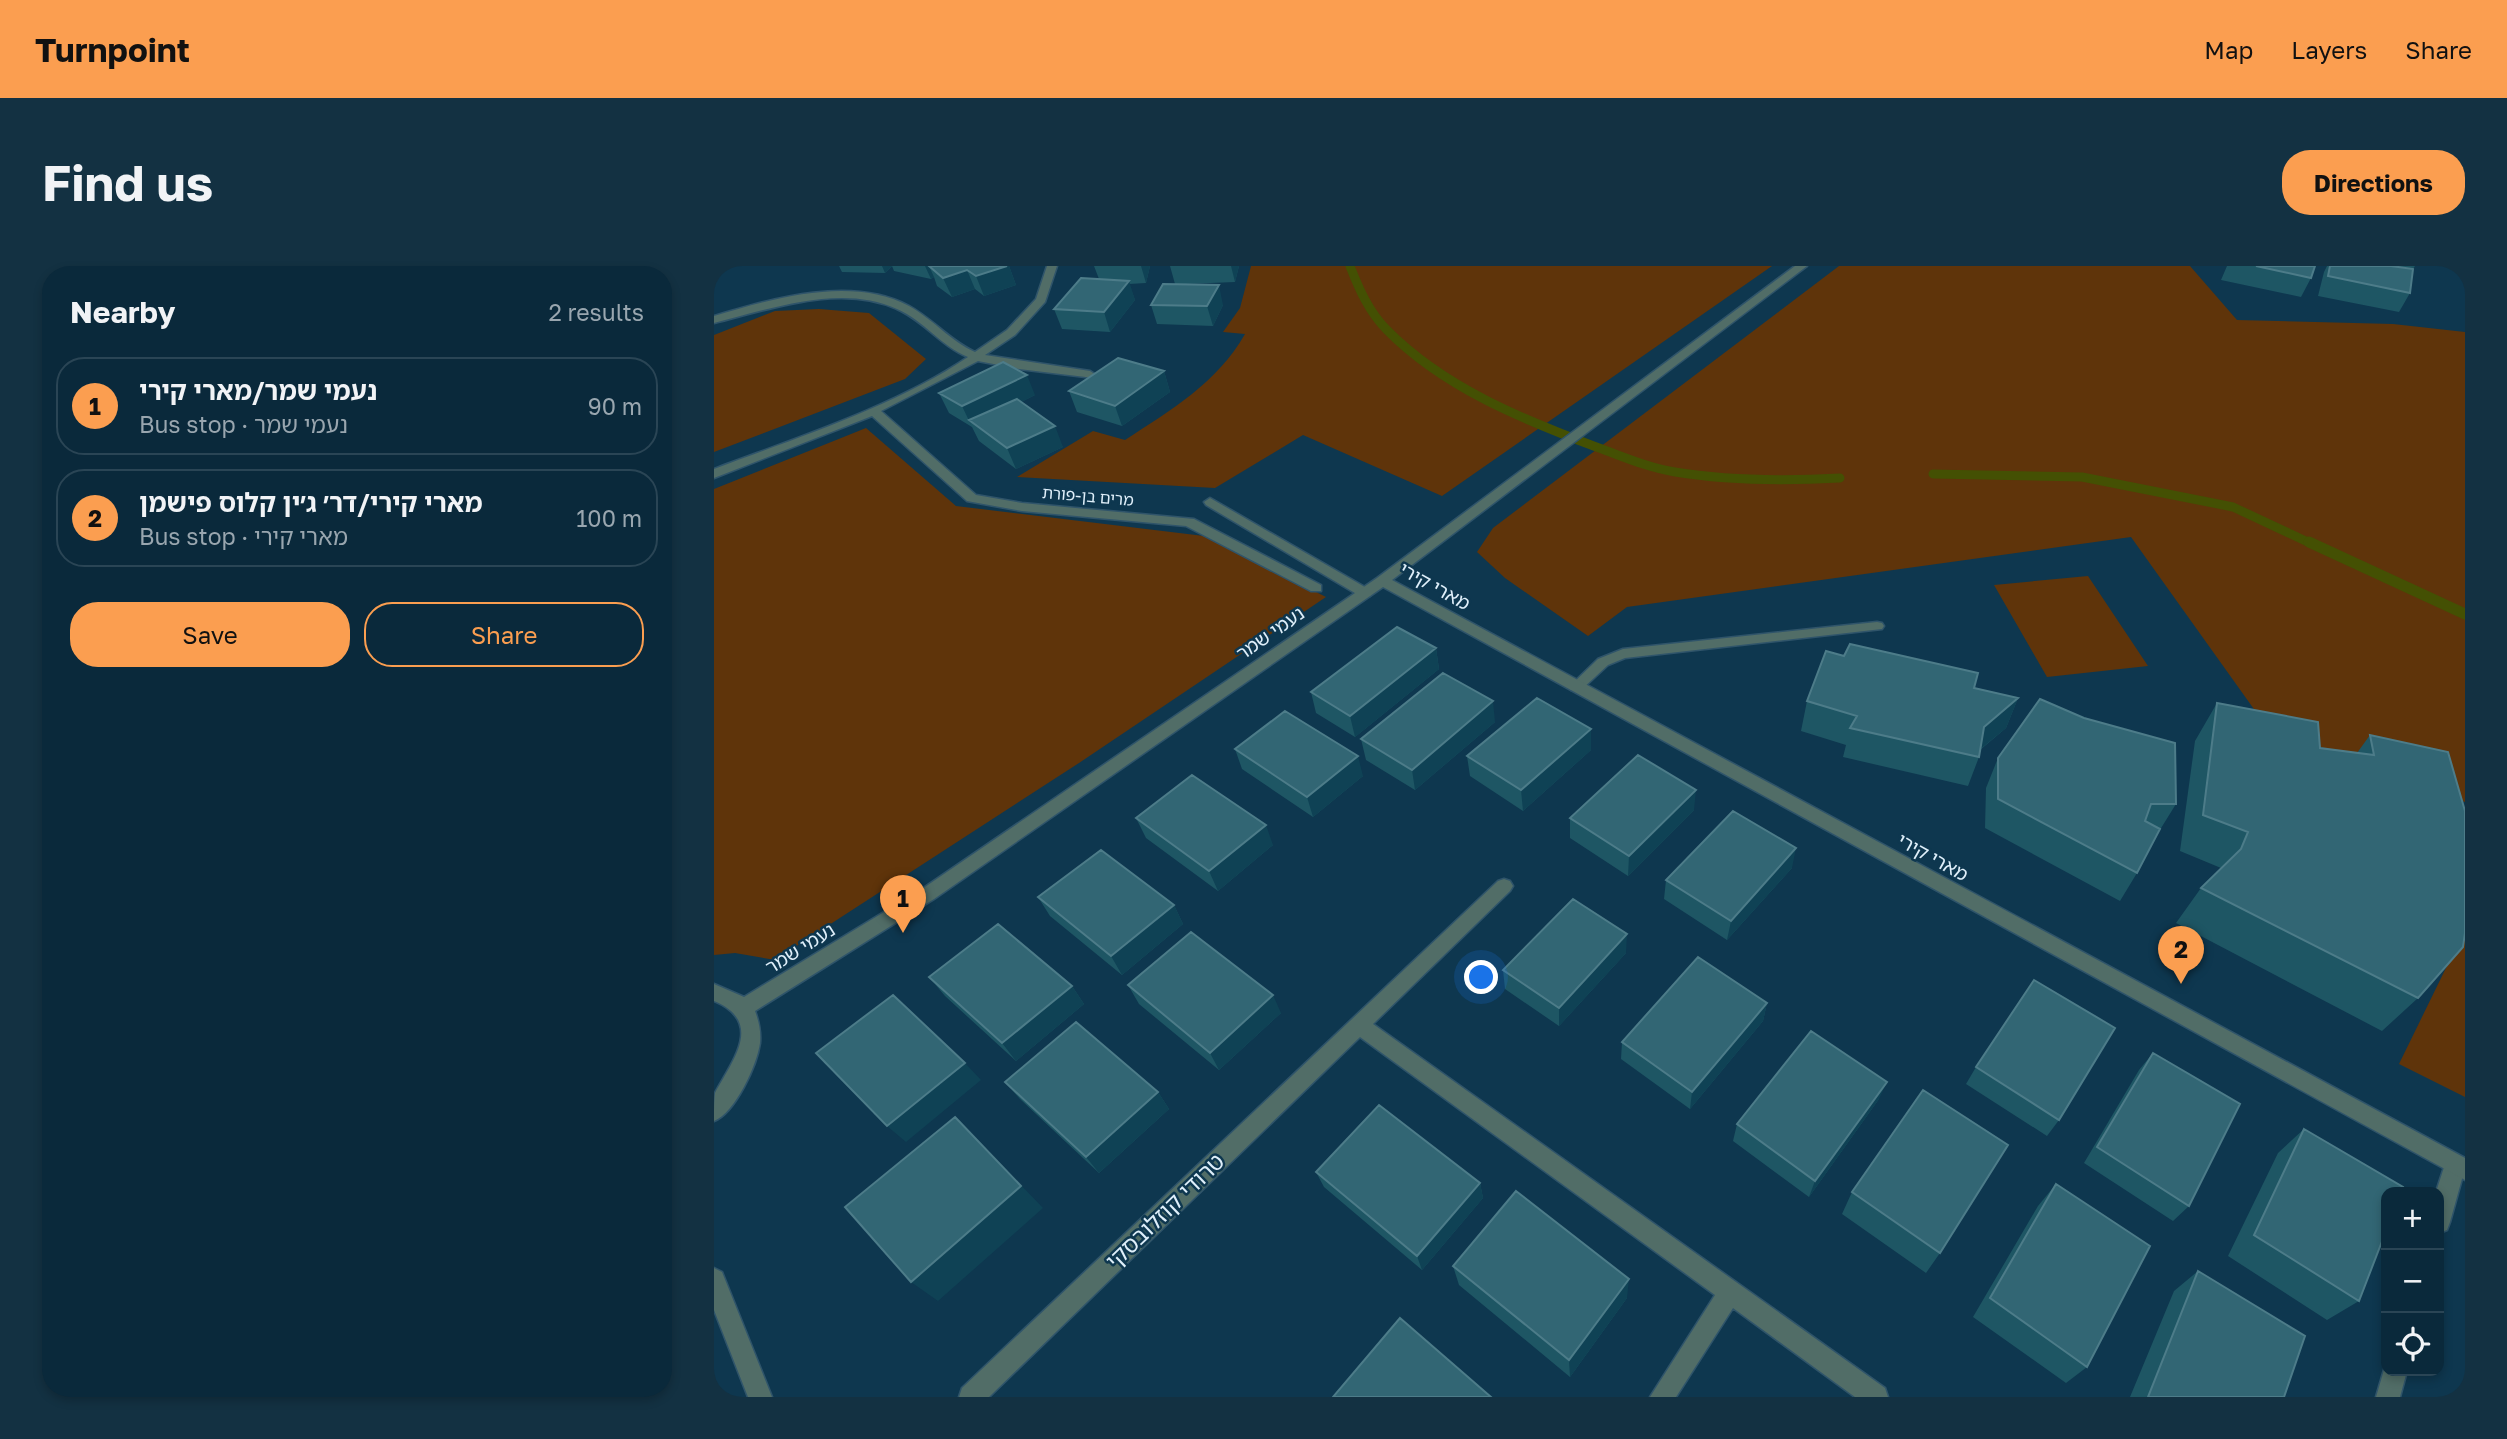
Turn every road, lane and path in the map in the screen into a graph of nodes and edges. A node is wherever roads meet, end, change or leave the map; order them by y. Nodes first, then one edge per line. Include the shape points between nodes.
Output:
1 (1052, 266) edge
2 (1802, 266) edge
3 (714, 320) edge
4 (978, 357) junction
5 (1090, 375) edge
6 (874, 411) junction
7 (714, 474) edge
8 (1210, 502) dead end
9 (1382, 581) junction
10 (1316, 589) dead end
11 (1366, 593) junction
12 (1877, 626) dead end
13 (1576, 687) junction
14 (1504, 886) dead end
15 (714, 992) edge
16 (743, 1008) junction
17 (1359, 1025) junction
18 (714, 1111) edge
19 (2460, 1168) edge
20 (2444, 1209) edge
21 (714, 1280) edge
22 (1730, 1292) junction
23 (2394, 1376) edge
24 (760, 1397) edge
25 (971, 1397) edge
26 (1662, 1397) edge
27 (1876, 1397) edge
28 (2388, 1397) edge

1 - 4 street via 1044,293 1028,314
2 - 9 street, נעמי שמר
3 - 4 street via 796,299 872,298 902,307
4 - 5 street
4 - 6 street
6 - 7 street
6 - 10 street, מרים בן-פורת via 972,498 1189,522
8 - 11 lane
9 - 11 street, נעמי שמר
9 - 13 street, מארי קירי
11 - 16 street, נעמי שמר via 928,894
12 - 13 lane via 1623,654 1602,662
13 - 19 street, מארי קירי
14 - 17 street, טרודי קוזלובסקי
15 - 16 street
16 - 18 street via 751,1032 748,1061
17 - 22 street
17 - 25 street, טרודי קוזלובסקי
19 - 20 street
21 - 24 street
22 - 26 street
22 - 27 street
23 - 28 street

